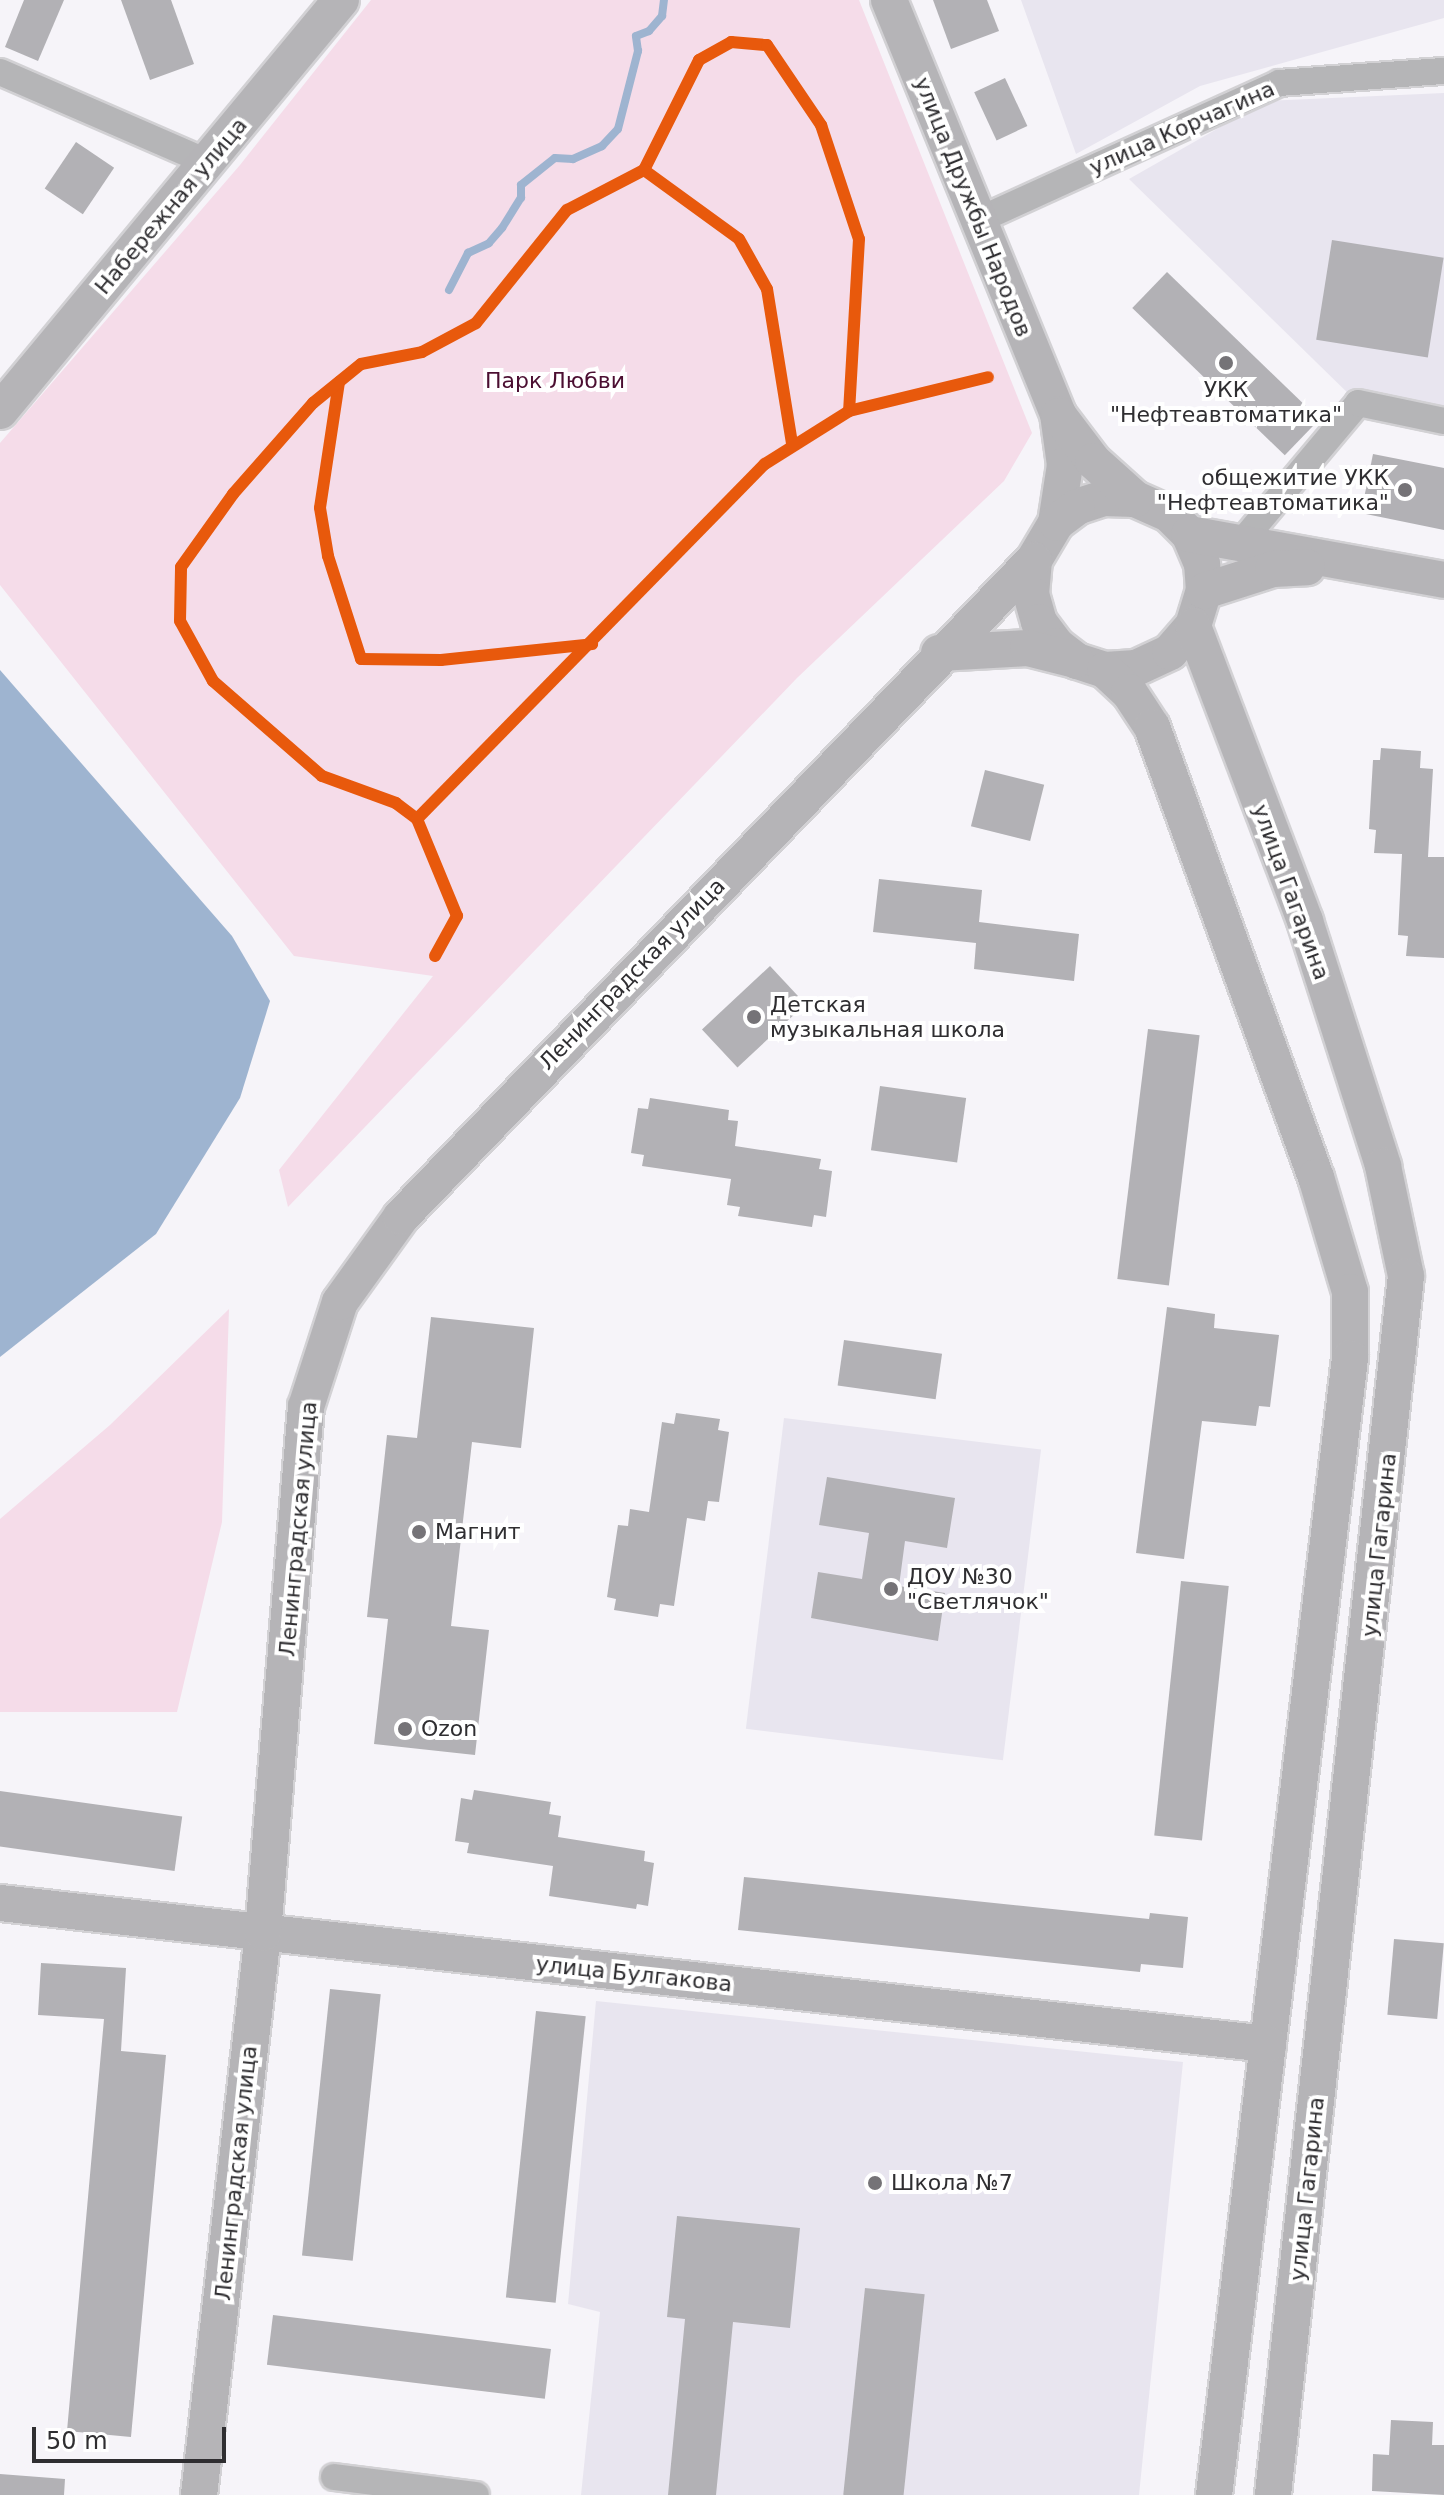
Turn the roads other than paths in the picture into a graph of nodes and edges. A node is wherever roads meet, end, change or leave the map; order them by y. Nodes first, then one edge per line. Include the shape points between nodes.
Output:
1 (341, 0) edge
2 (889, 0) edge
3 (1444, 71) edge
4 (0, 72) edge
5 (207, 162) junction
6 (979, 220) junction
7 (0, 411) edge
8 (1058, 414) junction
9 (1444, 421) edge
10 (1135, 499) junction
11 (1056, 523) junction
12 (1189, 534) junction
13 (1239, 545) junction
14 (1034, 560) junction
15 (1368, 565) junction
16 (1444, 580) edge
17 (1204, 591) junction
18 (1193, 626) junction
19 (939, 653) junction
20 (1091, 665) junction
21 (0, 1903) edge
22 (263, 1933) junction
23 (1268, 2044) junction
24 (334, 2477) dead end
25 (199, 2495) edge
26 (476, 2495) edge
27 (1214, 2495) edge
28 (1273, 2495) edge

1 - 5 street, Набережная улица
2 - 6 street, улица Дружбы Народов
3 - 6 street, улица Корчагина via 1279,83
4 - 5 street
5 - 7 street, Набережная улица
6 - 8 street, улица Дружбы Народов
8 - 10 street via 1093,461
8 - 11 street via 1065,465
9 - 13 street via 1358,403
10 - 11 street via 1104,498 1077,507
10 - 12 street via 1169,514
11 - 14 street
12 - 13 street
12 - 17 street via 1202,564
13 - 15 street
14 - 19 street, Ленинградская улица
14 - 20 street via 1031,594 1039,622 1057,646
15 - 16 street
15 - 17 street via 1273,569
17 - 18 street
18 - 20 street via 1170,652 1136,668
18 - 28 street, улица Гагарина via 1305,921 1383,1166 1406,1276
19 - 20 street via 1028,648
19 - 22 street, Ленинградская улица via 401,1217 340,1302 306,1407
20 - 23 street via 1129,692 1152,727 1316,1177 1350,1292 1350,1358
21 - 22 street, улица Булгакова
22 - 23 street, улица Булгакова
22 - 25 street, Ленинградская улица
23 - 27 street
24 - 26 street

